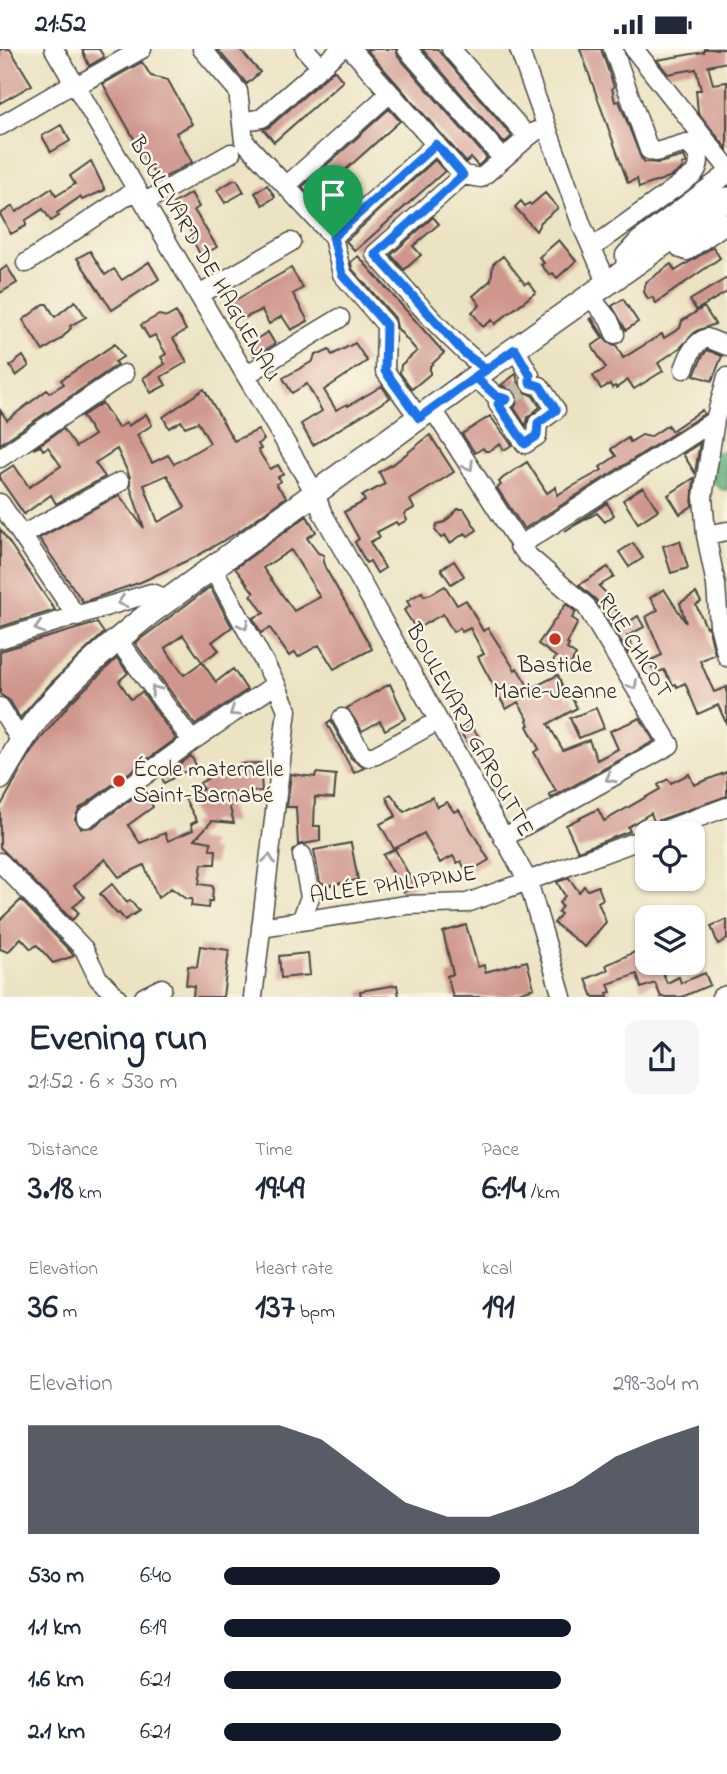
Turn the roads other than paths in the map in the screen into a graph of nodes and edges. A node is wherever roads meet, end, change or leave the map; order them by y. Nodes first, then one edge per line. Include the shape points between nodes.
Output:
1 (54, 49) edge
2 (142, 49) edge
3 (202, 49) edge
4 (305, 49) edge
5 (341, 49) edge
6 (351, 49) edge
7 (407, 49) edge
8 (451, 49) edge
9 (519, 49) edge
10 (612, 49) edge
11 (634, 49) edge
12 (321, 67) junction
13 (75, 85) junction
14 (390, 93) junction
15 (242, 122) junction
16 (546, 124) junction
17 (0, 126) edge
18 (528, 137) junction
19 (436, 144) junction
20 (231, 153) dead end
21 (503, 159) junction
22 (727, 167) edge
23 (727, 174) edge
24 (463, 175) junction
25 (286, 186) junction
26 (141, 195) junction
27 (727, 199) edge
28 (727, 223) edge
29 (333, 237) junction
30 (672, 237) junction
31 (290, 243) dead end
32 (592, 247) junction
33 (26, 263) dead end
34 (626, 268) junction
35 (598, 289) junction
36 (199, 295) junction
37 (340, 318) dead end
38 (615, 334) dead end
39 (727, 347) edge
40 (515, 349) junction
41 (684, 369) dead end
42 (480, 373) junction
43 (124, 374) dead end
44 (246, 375) junction
45 (727, 377) edge
46 (425, 413) junction
47 (715, 420) junction
48 (0, 458) edge
49 (120, 482) dead end
50 (314, 493) junction
51 (0, 503) edge
52 (727, 531) edge
53 (22, 535) junction
54 (706, 535) junction
55 (519, 546) junction
56 (212, 566) junction
57 (163, 602) junction
58 (78, 617) junction
59 (0, 639) edge
60 (117, 639) junction
61 (727, 655) edge
62 (276, 684) junction
63 (0, 707) edge
64 (342, 718) dead end
65 (438, 721) junction
66 (192, 741) junction
67 (22, 743) junction
68 (0, 778) edge
69 (727, 807) edge
70 (86, 818) dead end
71 (689, 821) edge
72 (503, 838) junction
73 (635, 842) edge
74 (302, 855) dead end
75 (0, 862) edge
76 (528, 881) junction
77 (300, 921) junction
78 (261, 927) junction
79 (162, 988) dead end
80 (727, 995) edge
81 (117, 997) edge
82 (144, 997) edge
83 (253, 997) edge
84 (562, 997) edge
85 (721, 997) edge

1 - 13 street, BOULEVARD DE HAGUENAU
2 - 13 street
3 - 15 street via 238,91
4 - 12 street
5 - 12 street
6 - 14 street
7 - 21 street
8 - 18 street
9 - 16 street
10 - 32 street via 649,150 686,143 699,160 694,174
11 - 22 street
12 - 15 street via 262,118
13 - 17 street
13 - 26 street, BOULEVARD DE HAGUENAU
14 - 19 street
14 - 25 street
15 - 25 street via 244,141
16 - 18 street
16 - 32 street
18 - 21 street
19 - 24 street
19 - 29 street
20 - 26 street
21 - 24 street via 481,178
23 - 34 street via 638,241 625,255
24 - 42 street via 375,254
25 - 29 street
26 - 33 street
26 - 36 street, BOULEVARD DE HAGUENAU
27 - 30 main road
28 - 30 street via 687,251
29 - 46 street, RUE CHICOT via 342,274 386,325 385,371
30 - 34 main road
31 - 36 street
32 - 35 street
34 - 35 main road
35 - 38 street
35 - 40 main road
36 - 44 street, BOULEVARD DE HAGUENAU
37 - 44 street
39 - 41 street via 702,339
40 - 42 main road
40 - 42 street via 530,383 540,386 556,410 538,423 537,436 525,444 498,404 507,399 496,396
42 - 46 main road
43 - 48 street
44 - 50 street, BOULEVARD DE HAGUENAU
45 - 47 street
46 - 50 main road
46 -> 55 street, RUE CHICOT
47 - 54 street via 703,497
47 - 55 street
49 - 53 street
50 - 56 main road
50 - 65 street, BOULEVARD GAROUTTE
51 - 53 street
52 - 54 street
53 - 58 street
54 - 61 street
55 -> 72 street, RUE CHICOT via 586,606 670,745
56 - 57 main road
56 -> 62 street
57 -> 58 street via 151,593
57 - 60 main road
58 -> 59 street
66 -> 60 street
60 - 67 main road via 49,705
62 -> 66 street
78 -> 62 street via 287,710
63 - 67 street
64 - 65 street via 361,752 369,757
65 - 72 street, BOULEVARD GAROUTTE
66 - 70 street
67 - 68 main road
69 - 71 street
72 - 76 street, BOULEVARD GAROUTTE
73 - 76 street, ALLÉE PHILIPPINE
74 - 77 street via 310,897
75 - 81 street via 84,949 98,978
76 - 77 street, ALLÉE PHILIPPINE via 467,903 406,905
76 - 84 street, BOULEVARD GAROUTTE
77 - 78 street, ALLÉE PHILIPPINE
78 - 83 street
79 - 82 street
80 - 85 street

